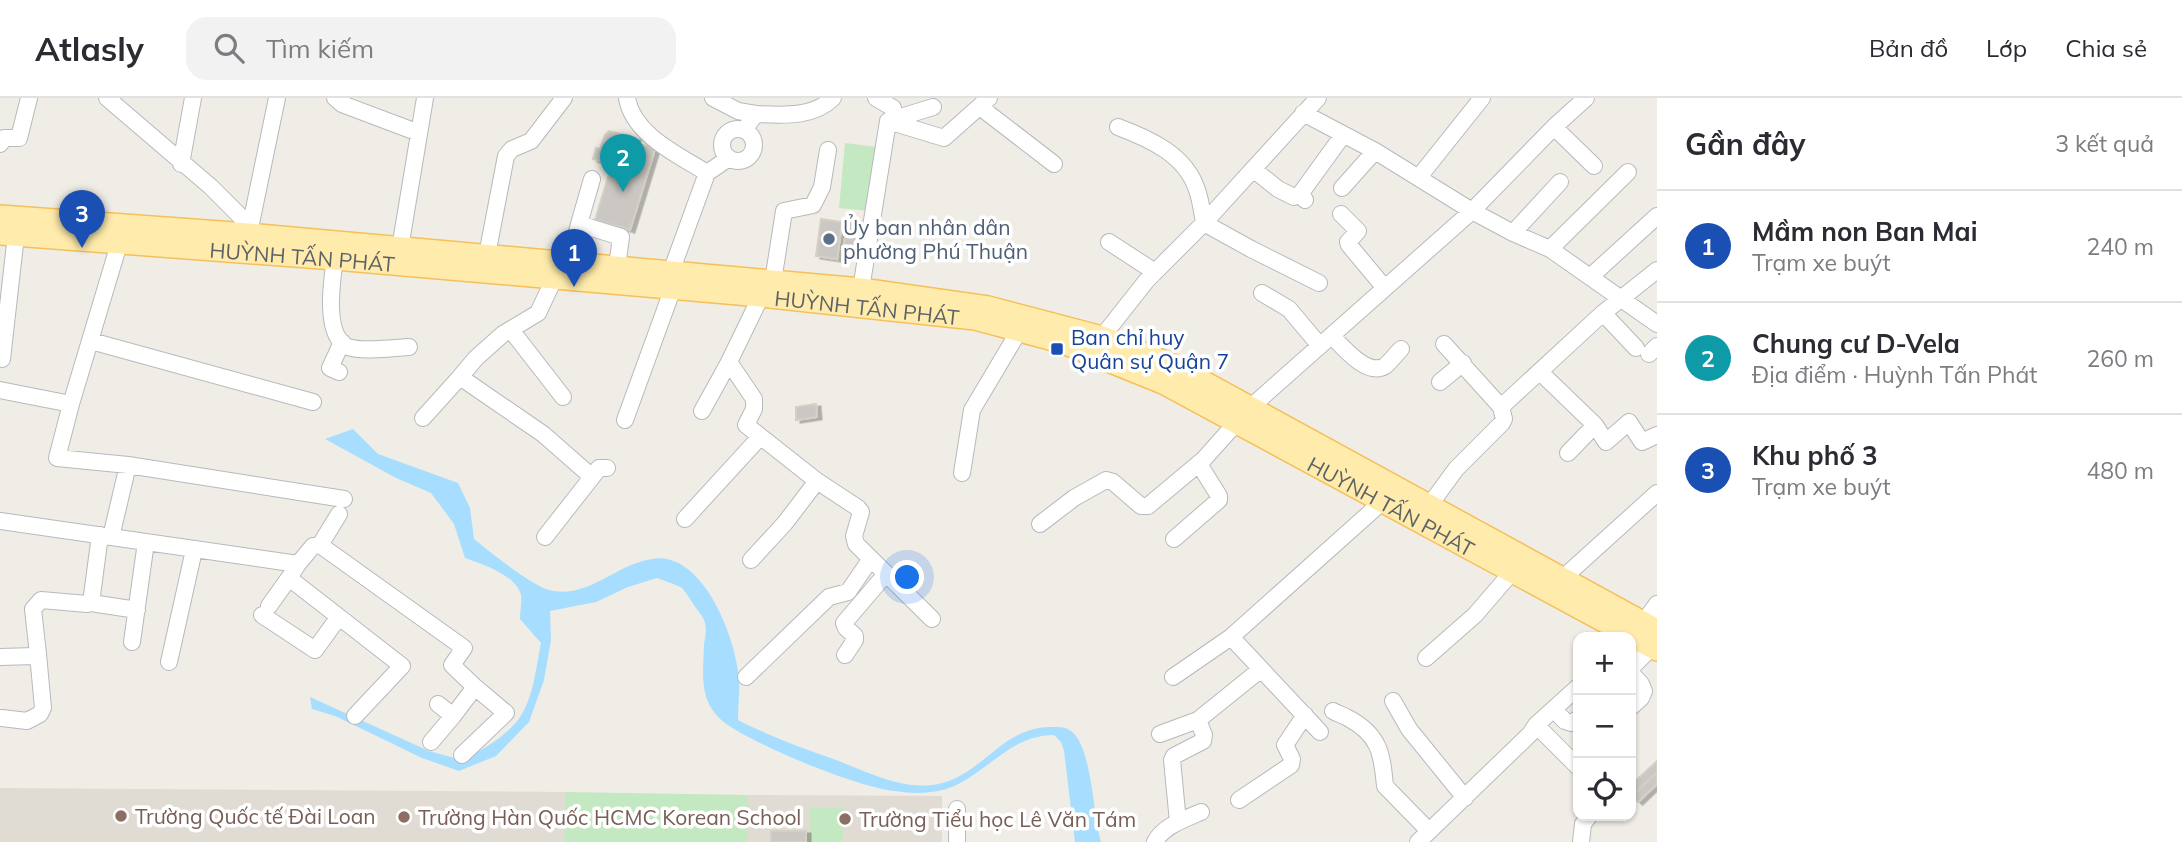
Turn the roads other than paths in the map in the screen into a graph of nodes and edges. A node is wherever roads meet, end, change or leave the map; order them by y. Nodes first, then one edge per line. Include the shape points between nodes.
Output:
1 (29, 98) edge
2 (107, 98) edge
3 (193, 98) edge
4 (277, 98) edge
5 (335, 98) edge
6 (425, 98) edge
7 (564, 98) edge
8 (627, 98) edge
9 (713, 98) edge
10 (786, 98) edge
11 (832, 98) edge
12 (876, 98) edge
13 (1318, 98) edge
14 (1482, 98) edge
15 (1586, 98) edge
16 (984, 102) edge
17 (933, 103) edge
18 (1303, 113) junction
19 (756, 114) junction
20 (891, 114) junction
21 (778, 115) junction
22 (1118, 127) dead end
23 (1553, 127) junction
24 (744, 130) junction
25 (953, 132) junction
26 (419, 133) junction
27 (1343, 135) junction
28 (1, 140) edge
29 (828, 150) dead end
30 (1375, 151) junction
31 (729, 158) junction
32 (181, 164) junction
33 (1054, 164) dead end
34 (1594, 166) dead end
35 (1253, 169) junction
36 (1628, 172) dead end
37 (708, 173) junction
38 (1419, 177) junction
39 (592, 179) dead end
40 (1560, 183) dead end
41 (1342, 188) dead end
42 (1472, 211) junction
43 (1341, 215) dead end
44 (0, 216) edge
45 (1657, 216) edge
46 (579, 223) junction
47 (1205, 223) junction
48 (1513, 233) junction
49 (8, 234) edge
50 (248, 238) junction
51 (1109, 242) dead end
52 (119, 244) junction
53 (400, 247) junction
54 (1550, 249) junction
55 (335, 259) junction
56 (569, 263) junction
57 (486, 264) junction
58 (617, 267) junction
59 (1155, 272) junction
60 (1656, 273) edge
61 (1590, 277) junction
62 (554, 279) junction
63 (672, 280) junction
64 (1319, 283) dead end
65 (1384, 287) junction
66 (768, 291) junction
67 (1262, 293) dead end
68 (860, 298) junction
69 (1622, 300) junction
70 (1603, 313) junction
71 (1657, 324) edge
72 (511, 330) junction
73 (1019, 331) junction
74 (1102, 337) junction
75 (91, 341) junction
76 (1326, 341) junction
77 (342, 342) junction
78 (1444, 344) dead end
79 (409, 348) dead end
80 (1401, 349) dead end
81 (1648, 350) edge
82 (2, 359) dead end
83 (729, 362) junction
84 (1463, 363) junction
85 (339, 372) dead end
86 (1540, 372) junction
87 (460, 377) junction
88 (1440, 382) dead end
89 (0, 390) edge
90 (564, 397) dead end
91 (313, 402) dead end
92 (71, 404) junction
93 (1252, 406) junction
94 (1501, 407) junction
95 (702, 411) dead end
96 (424, 418) dead end
97 (625, 420) dead end
98 (1237, 422) junction
99 (1595, 425) junction
100 (760, 437) junction
101 (1650, 438) edge
102 (1568, 453) dead end
103 (1199, 464) junction
104 (128, 465) junction
105 (962, 473) dead end
106 (817, 481) junction
107 (1657, 493) edge
108 (1387, 494) junction
109 (1429, 506) junction
110 (685, 519) dead end
111 (0, 520) edge
112 (1040, 524) dead end
113 (106, 536) junction
114 (545, 537) dead end
115 (1174, 539) dead end
116 (146, 542) junction
117 (320, 545) junction
118 (194, 550) junction
119 (870, 559) junction
120 (751, 560) dead end
121 (298, 564) junction
122 (1512, 572) junction
123 (885, 575) junction
124 (289, 578) junction
125 (1563, 578) junction
126 (91, 603) junction
127 (1657, 604) edge
128 (136, 610) junction
129 (338, 618) junction
130 (932, 619) dead end
131 (1231, 637) junction
132 (1645, 637) edge
133 (132, 642) dead end
134 (38, 654) junction
135 (845, 655) dead end
136 (0, 657) edge
137 (1636, 657) edge
138 (1426, 659) dead end
139 (169, 662) dead end
140 (1260, 670) junction
141 (746, 677) dead end
142 (1173, 677) dead end
143 (1636, 678) edge
144 (475, 687) junction
145 (1573, 692) edge
146 (1394, 701) dead end
147 (1636, 702) edge
148 (438, 704) dead end
149 (1554, 710) junction
150 (1334, 711) dead end
151 (1305, 715) junction
152 (355, 716) dead end
153 (453, 716) junction
154 (2, 718) edge
155 (1198, 720) junction
156 (1573, 722) edge
157 (1536, 724) junction
158 (1320, 732) dead end
159 (1160, 734) dead end
160 (431, 742) dead end
161 (462, 755) dead end
162 (1573, 761) edge
163 (1465, 798) junction
164 (1239, 800) dead end
165 (957, 809) dead end
166 (1201, 812) dead end
167 (1585, 821) edge
168 (1178, 822) junction
169 (1423, 837) edge
170 (957, 842) edge
171 (1155, 842) edge
172 (1581, 842) edge

1 - 28 street via 19,138
2 - 32 street
3 - 32 street
4 - 50 street
5 - 26 street
6 - 26 street
7 - 57 street via 531,141 506,156
8 - 37 street via 631,114 645,131
9 - 19 street
10 - 21 street
11 - 21 street via 817,109
12 - 20 street
13 - 18 street
14 - 38 street
15 - 23 street
16 - 25 street
16 - 33 street
17 - 20 street
17 - 25 street
18 - 27 street
18 - 35 street
19 - 21 street
19 - 24 street
20 - 25 street via 941,138
20 - 68 street
22 - 47 street via 1160,144 1172,154 1196,186
23 - 34 street
23 - 42 street
24 - 31 street via 733,130 724,138 723,149
24 - 31 street via 752,137 752,153 740,161
26 - 53 street
27 - 30 street
27 - 35 street via 1299,199
29 - 66 street via 822,187 813,205 784,211
30 - 38 street
30 - 41 street
31 - 37 street
32 - 50 street via 211,187
35 - 47 street
36 - 54 street
37 - 63 street
38 - 42 street
39 - 46 street
40 - 48 street
42 - 48 street
42 - 65 street
43 - 65 street via 1358,231 1349,245
44 - 50 main road, HUỲNH TẤN PHÁT
45 - 61 street
46 - 56 street
46 - 58 street via 621,237
47 - 59 street
47 - 64 street
48 - 54 street
49 - 52 main road, HUỲNH TẤN PHÁT
49 - 82 street
50 - 52 main road, HUỲNH TẤN PHÁT
50 - 53 main road, HUỲNH TẤN PHÁT
50 - 55 main road, HUỲNH TẤN PHÁT
51 - 59 street
52 - 75 street
53 - 57 main road, HUỲNH TẤN PHÁT
54 - 61 street
55 - 57 main road, HUỲNH TẤN PHÁT
55 - 77 street via 330,297 332,319
56 - 57 main road, HUỲNH TẤN PHÁT
56 - 58 main road, HUỲNH TẤN PHÁT
57 - 62 main road, HUỲNH TẤN PHÁT
58 - 63 main road, HUỲNH TẤN PHÁT
59 - 74 street
60 - 69 street
61 - 69 street
62 - 63 main road, HUỲNH TẤN PHÁT
62 - 72 street via 538,313
63 - 66 main road, HUỲNH TẤN PHÁT
63 - 97 street
65 - 76 street
66 - 68 main road, HUỲNH TẤN PHÁT
66 - 83 street
67 - 76 street
68 - 73 main road, HUỲNH TẤN PHÁT
68 - 74 main road, HUỲNH TẤN PHÁT via 988,307
69 - 70 street
69 - 71 street
70 - 81 street
70 - 86 street
72 - 87 street
72 - 90 street
73 - 98 main road, HUỲNH TẤN PHÁT via 1118,363
73 - 105 street via 972,410
74 - 93 main road, HUỲNH TẤN PHÁT via 1173,365
75 - 91 street
75 - 92 street
76 - 80 street via 1378,368
76 - 93 street
77 - 79 street via 351,348
77 - 85 street via 330,368
78 - 84 street
83 - 95 street
83 - 100 street via 754,399 746,425
84 - 88 street
84 - 94 street
86 - 94 street
86 - 99 street
87 - 96 street
87 - 114 street via 599,472
89 - 92 street
92 - 104 street via 57,458
93 - 108 main road, HUỲNH TẤN PHÁT
94 - 109 street via 1502,423 1456,469
98 - 103 street
98 - 108 main road, HUỲNH TẤN PHÁT
99 - 101 street via 1606,442 1629,422
99 - 102 street
100 - 106 street
100 - 110 street
103 - 112 street via 1148,506 1141,506 1106,480
103 - 115 street via 1219,500
104 - 113 street
104 - 117 street via 342,507
106 - 119 street via 861,512 854,540
106 - 120 street
107 - 125 street
108 - 109 main road, HUỲNH TẤN PHÁT
108 - 122 main road, HUỲNH TẤN PHÁT
108 - 131 street
109 - 125 main road, HUỲNH TẤN PHÁT
111 - 113 street
113 - 116 street
113 - 126 street
116 - 118 street
116 - 128 street
117 - 121 street via 313,546
117 - 144 street via 461,645 464,648 452,665
118 - 121 street
118 - 139 street
119 - 123 street
119 - 141 street via 848,592 829,597
121 - 124 street
122 - 132 main road, HUỲNH TẤN PHÁT
122 - 138 street via 1475,615
123 - 130 street
123 - 135 street via 844,623 855,636
124 - 129 street
124 - 129 street via 266,611 316,650
125 - 132 main road, HUỲNH TẤN PHÁT
126 - 128 street
126 - 134 street via 37,602 33,609
127 - 132 street
128 - 133 street
129 - 152 street via 402,666
131 - 140 street
131 - 142 street
132 - 137 street
134 - 136 street
134 - 154 street via 43,708 27,722
140 - 151 street
140 - 155 street
143 - 147 street via 1644,691
144 - 153 street
144 - 161 street via 506,713
145 - 149 street
146 - 163 street via 1409,729
148 - 153 street
149 - 156 street via 1565,722
149 - 157 street
150 - 169 street via 1376,740 1385,786
151 - 158 street
151 - 164 street via 1285,745 1291,765
153 - 160 street
155 - 159 street
155 - 168 street via 1203,741 1172,760
157 - 162 street
157 - 163 street
163 - 169 street
165 - 170 street
166 - 168 street
167 - 172 street
168 - 171 street

